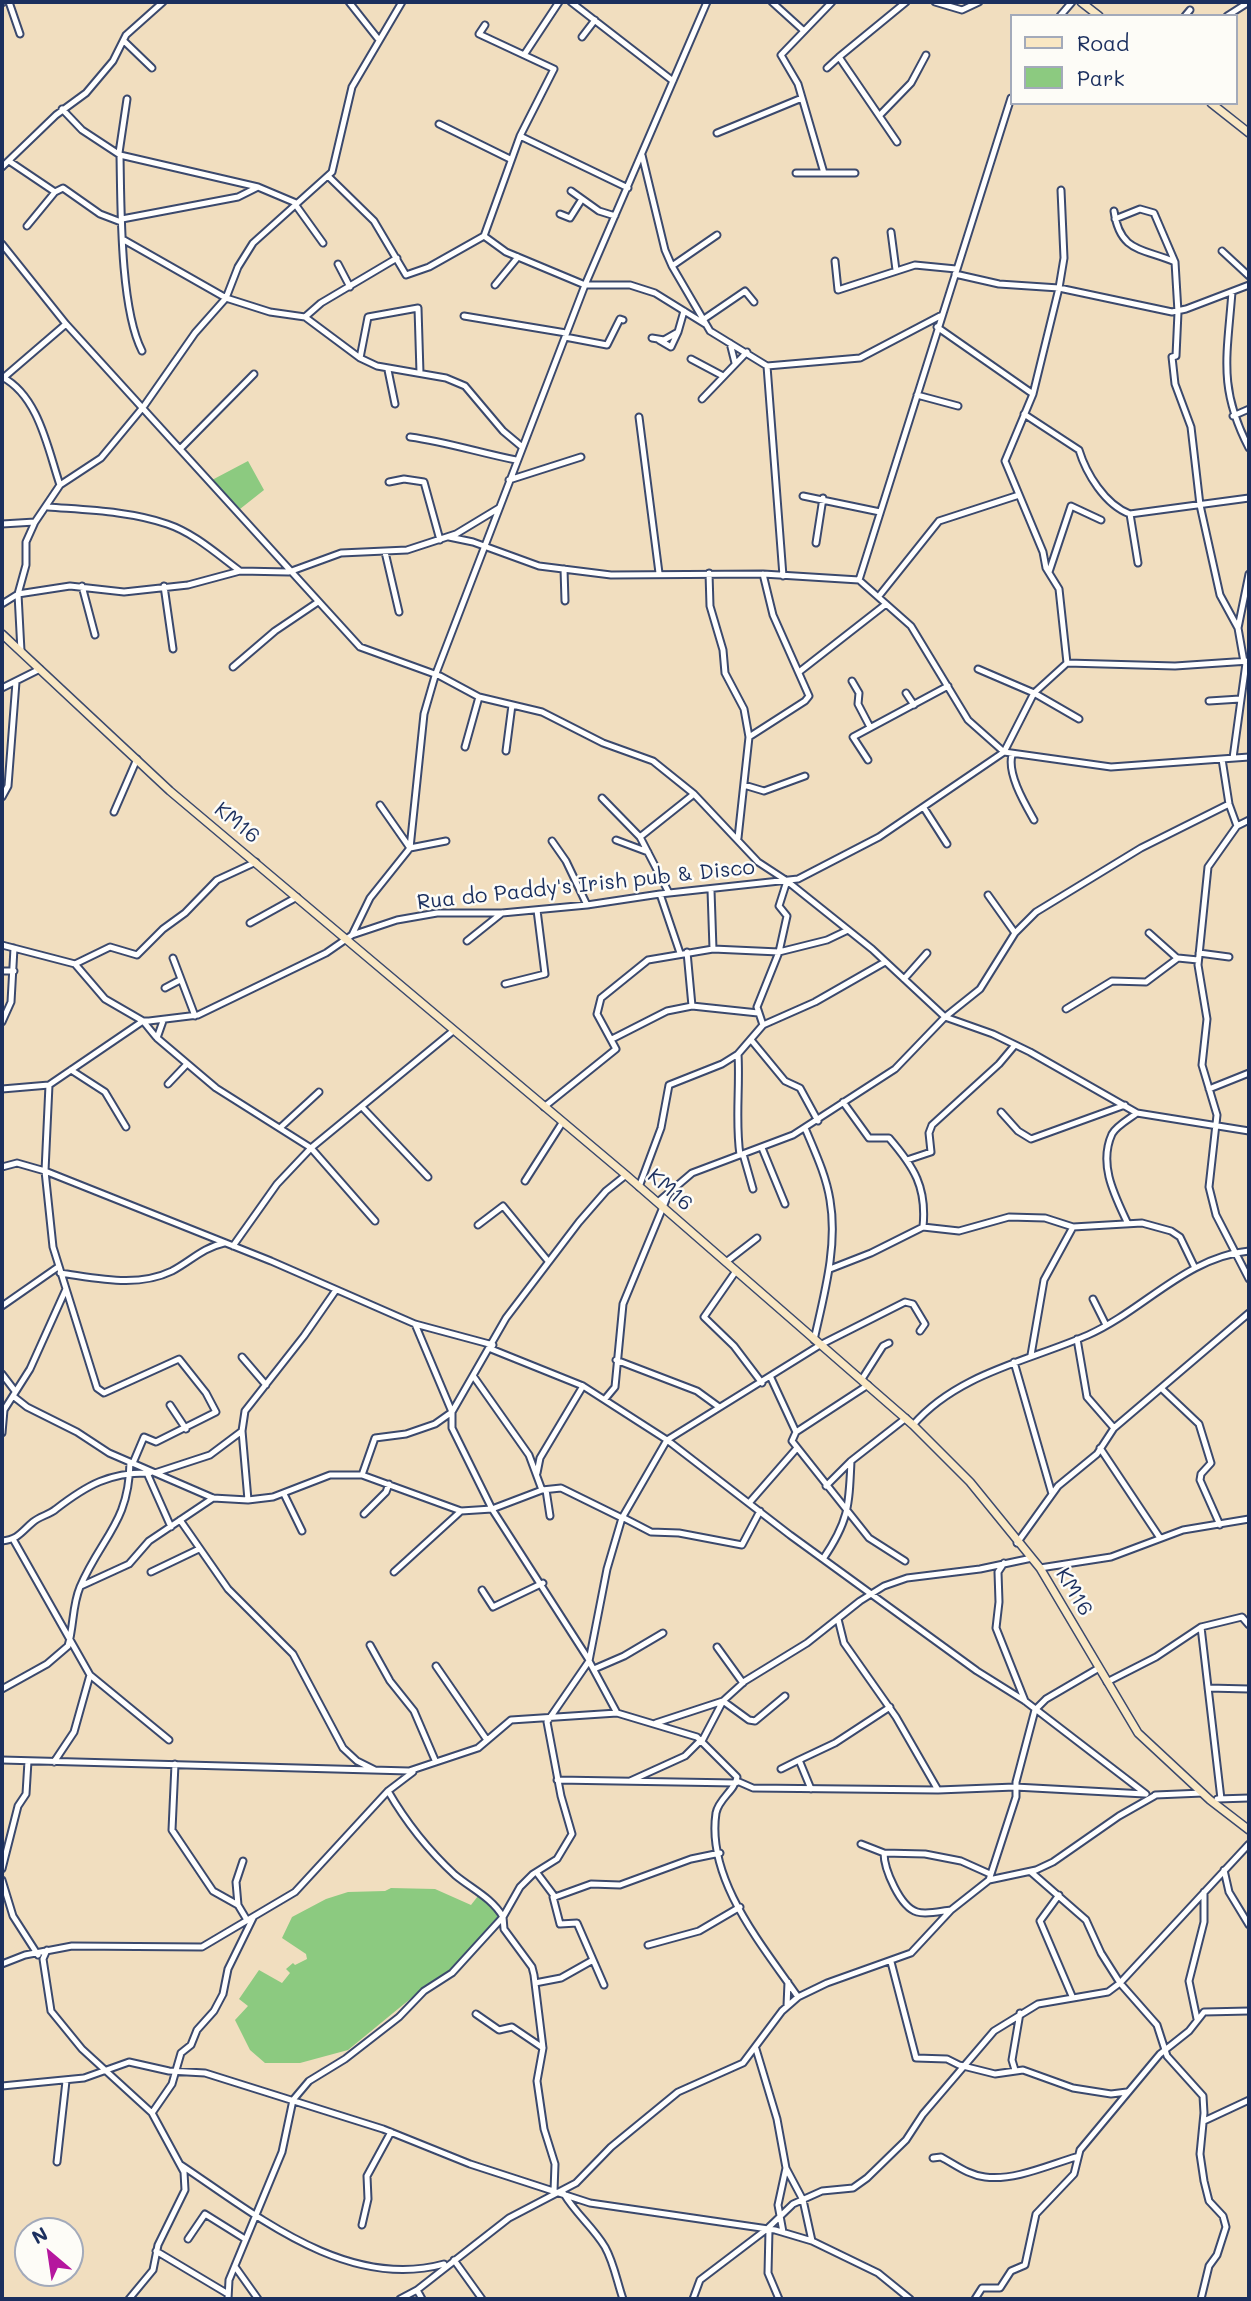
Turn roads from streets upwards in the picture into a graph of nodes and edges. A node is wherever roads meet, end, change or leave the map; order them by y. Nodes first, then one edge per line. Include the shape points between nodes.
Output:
1 (9, 2) edge
2 (163, 2) edge
3 (349, 2) edge
4 (402, 2) edge
5 (559, 2) edge
6 (571, 2) edge
7 (708, 2) edge
8 (772, 2) edge
9 (832, 2) edge
10 (906, 2) edge
11 (935, 2) edge
12 (979, 2) edge
13 (1249, 2) edge
14 (1190, 10) dead end
15 (1187, 14) edge
16 (1230, 14) edge
17 (595, 20) junction
18 (485, 25) dead end
19 (804, 31) junction
20 (20, 34) dead end
21 (582, 37) dead end
22 (379, 40) junction
23 (124, 41) junction
24 (524, 55) junction
25 (926, 55) dead end
26 (839, 57) junction
27 (152, 68) dead end
28 (827, 68) dead end
29 (673, 81) junction
30 (802, 98) junction
31 (127, 99) dead end
32 (1010, 101) edge
33 (1214, 105) edge
34 (62, 110) junction
35 (880, 115) junction
36 (439, 124) dead end
37 (717, 132) dead end
38 (1249, 133) edge
39 (520, 136) junction
40 (897, 142) dead end
41 (119, 154) junction
42 (642, 155) junction
43 (510, 159) junction
44 (9, 161) junction
45 (2, 167) edge
46 (796, 173) dead end
47 (824, 173) junction
48 (855, 173) dead end
49 (329, 177) junction
50 (258, 187) junction
51 (628, 188) junction
52 (1061, 190) dead end
53 (571, 191) dead end
54 (55, 192) junction
55 (582, 199) junction
56 (295, 203) junction
57 (1114, 211) dead end
58 (560, 214) dead end
59 (615, 216) junction
60 (1115, 219) junction
61 (122, 221) junction
62 (27, 226) dead end
63 (891, 232) dead end
64 (717, 235) dead end
65 (484, 236) junction
66 (124, 240) junction
67 (323, 243) dead end
68 (2, 244) edge
69 (1222, 251) dead end
70 (518, 257) junction
71 (397, 258) junction
72 (835, 261) dead end
73 (1175, 262) junction
74 (338, 264) dead end
75 (672, 266) junction
76 (896, 270) junction
77 (955, 272) junction
78 (1249, 276) edge
79 (495, 285) dead end
80 (584, 285) junction
81 (1249, 285) edge
82 (349, 287) junction
83 (1059, 288) junction
84 (1232, 292) junction
85 (226, 298) junction
86 (754, 302) dead end
87 (684, 311) junction
88 (1178, 312) junction
89 (464, 316) dead end
90 (940, 316) junction
91 (305, 317) junction
92 (704, 319) junction
93 (623, 320) dead end
94 (66, 324) junction
95 (708, 326) junction
96 (937, 327) junction
97 (565, 335) junction
98 (652, 338) dead end
99 (730, 343) junction
100 (142, 351) dead end
101 (747, 352) junction
102 (360, 358) junction
103 (691, 359) dead end
104 (736, 363) junction
105 (767, 366) junction
106 (388, 370) junction
107 (420, 373) junction
108 (254, 374) dead end
109 (723, 376) junction
110 (3, 378) edge
111 (1032, 394) junction
112 (917, 395) junction
113 (702, 399) dead end
114 (395, 404) dead end
115 (144, 406) junction
116 (958, 406) dead end
117 (1249, 409) edge
118 (1024, 414) junction
119 (1233, 416) junction
120 (639, 417) dead end
121 (410, 438) dead end
122 (521, 446) junction
123 (181, 448) junction
124 (1249, 448) edge
125 (581, 457) dead end
126 (516, 460) junction
127 (509, 480) junction
128 (389, 481) dead end
129 (60, 485) junction
130 (1019, 495) junction
131 (803, 496) dead end
132 (823, 498) junction
133 (1249, 498) edge
134 (1200, 505) junction
135 (48, 507) junction
136 (499, 508) junction
137 (880, 512) junction
138 (1130, 514) junction
139 (1101, 520) dead end
140 (35, 522) junction
141 (2, 524) edge
142 (449, 537) junction
143 (440, 540) junction
144 (816, 543) dead end
145 (484, 548) junction
146 (385, 552) junction
147 (1138, 563) dead end
148 (564, 569) junction
149 (240, 571) junction
150 (289, 572) junction
151 (1049, 572) junction
152 (659, 573) junction
153 (709, 573) junction
154 (763, 574) junction
155 (1249, 574) edge
156 (783, 576) junction
157 (859, 580) junction
158 (82, 586) junction
159 (164, 586) junction
160 (18, 594) junction
161 (879, 597) junction
162 (565, 601) dead end
163 (318, 602) junction
164 (2, 604) edge
165 (886, 604) junction
166 (399, 612) dead end
167 (1238, 628) junction
168 (2, 634) edge
169 (95, 635) dead end
170 (173, 649) dead end
171 (21, 651) junction
172 (1246, 662) edge
173 (1068, 663) junction
174 (233, 667) dead end
175 (40, 669) junction
176 (978, 669) dead end
177 (799, 672) junction
178 (435, 676) junction
179 (852, 681) dead end
180 (16, 682) junction
181 (948, 686) junction
182 (2, 688) edge
183 (906, 693) dead end
184 (1034, 693) junction
185 (479, 698) junction
186 (1240, 699) junction
187 (1209, 701) dead end
188 (512, 705) junction
189 (914, 705) junction
190 (1079, 719) dead end
191 (870, 727) junction
192 (749, 737) junction
193 (464, 747) dead end
194 (506, 751) dead end
195 (1004, 752) junction
196 (1012, 755) junction
197 (1249, 757) edge
198 (1233, 758) junction
199 (138, 759) junction
200 (1222, 759) junction
201 (868, 760) dead end
202 (805, 776) dead end
203 (744, 785) junction
204 (694, 794) junction
205 (2, 797) edge
206 (601, 797) dead end
207 (1229, 804) junction
208 (380, 805) dead end
209 (924, 808) junction
210 (114, 812) dead end
211 (1034, 820) dead end
212 (1249, 820) edge
213 (1237, 826) junction
214 (640, 837) junction
215 (738, 838) junction
216 (616, 840) dead end
217 (446, 841) dead end
218 (552, 841) dead end
219 (947, 844) dead end
220 (410, 848) junction
221 (649, 853) junction
222 (257, 862) junction
223 (787, 881) junction
224 (711, 890) junction
225 (669, 893) junction
226 (660, 894) junction
227 (988, 895) dead end
228 (297, 897) junction
229 (587, 905) junction
230 (537, 910) junction
231 (502, 913) junction
232 (250, 923) dead end
233 (848, 930) junction
234 (1015, 933) junction
235 (1149, 933) dead end
236 (352, 936) junction
237 (467, 941) dead end
238 (2, 945) edge
239 (15, 948) junction
240 (713, 949) junction
241 (779, 952) junction
242 (684, 953) junction
243 (927, 953) dead end
244 (1199, 957) junction
245 (1229, 957) dead end
246 (173, 958) dead end
247 (1177, 958) junction
248 (885, 962) junction
249 (75, 964) junction
250 (2, 971) edge
251 (14, 971) junction
252 (904, 978) junction
253 (180, 980) junction
254 (505, 984) dead end
255 (165, 988) dead end
256 (692, 1006) junction
257 (1066, 1009) dead end
258 (758, 1013) junction
259 (195, 1016) junction
260 (945, 1017) junction
261 (143, 1020) junction
262 (163, 1021) junction
263 (2, 1022) edge
264 (763, 1025) junction
265 (453, 1031) junction
266 (157, 1038) junction
267 (611, 1039) junction
268 (752, 1041) junction
269 (1015, 1045) junction
270 (738, 1054) junction
271 (186, 1065) junction
272 (71, 1070) junction
273 (1249, 1073) edge
274 (167, 1084) dead end
275 (49, 1085) junction
276 (2, 1088) edge
277 (1209, 1089) junction
278 (319, 1092) dead end
279 (844, 1101) junction
280 (1125, 1105) junction
281 (362, 1107) junction
282 (544, 1107) junction
283 (1001, 1112) dead end
284 (1137, 1113) junction
285 (818, 1121) junction
286 (562, 1122) junction
287 (1214, 1126) junction
288 (126, 1127) dead end
289 (281, 1128) junction
290 (805, 1128) junction
291 (1249, 1131) edge
292 (311, 1147) junction
293 (762, 1147) junction
294 (741, 1155) junction
295 (907, 1160) junction
296 (2, 1167) edge
297 (46, 1171) junction
298 (626, 1175) junction
299 (428, 1177) dead end
300 (525, 1181) dead end
301 (639, 1187) junction
302 (753, 1189) dead end
303 (668, 1195) junction
304 (658, 1202) junction
305 (785, 1204) dead end
306 (665, 1209) junction
307 (375, 1221) dead end
308 (1128, 1224) junction
309 (478, 1225) dead end
310 (923, 1227) junction
311 (1073, 1227) junction
312 (758, 1238) dead end
313 (224, 1243) junction
314 (233, 1246) junction
315 (1249, 1251) edge
316 (1238, 1252) junction
317 (548, 1261) junction
318 (726, 1262) junction
319 (1195, 1268) junction
320 (830, 1269) junction
321 (59, 1270) junction
322 (736, 1271) junction
323 (1249, 1279) edge
324 (66, 1289) junction
325 (336, 1290) junction
326 (1093, 1298) dead end
327 (2, 1307) edge
328 (1249, 1313) edge
329 (415, 1324) junction
330 (1106, 1325) junction
331 (920, 1331) dead end
332 (1077, 1339) junction
333 (817, 1342) junction
334 (889, 1343) dead end
335 (492, 1347) junction
336 (1031, 1354) junction
337 (242, 1357) dead end
338 (616, 1360) junction
339 (1014, 1362) junction
340 (2, 1374) edge
341 (474, 1377) junction
342 (771, 1378) junction
343 (862, 1379) junction
344 (762, 1382) junction
345 (266, 1385) junction
346 (869, 1385) junction
347 (583, 1386) junction
348 (1162, 1389) junction
349 (14, 1393) junction
350 (606, 1399) junction
351 (170, 1405) dead end
352 (719, 1407) junction
353 (452, 1412) junction
354 (906, 1418) junction
355 (913, 1425) junction
356 (1114, 1428) junction
357 (186, 1429) junction
358 (242, 1431) junction
359 (796, 1432) junction
360 (2, 1433) edge
361 (667, 1440) junction
362 (797, 1448) junction
363 (1100, 1448) junction
364 (851, 1461) junction
365 (131, 1462) junction
366 (130, 1472) junction
367 (152, 1473) junction
368 (537, 1473) junction
369 (362, 1475) junction
370 (389, 1485) junction
371 (826, 1486) junction
372 (544, 1490) junction
373 (284, 1494) junction
374 (1052, 1494) junction
375 (213, 1498) junction
376 (248, 1500) junction
377 (749, 1503) junction
378 (492, 1509) junction
379 (461, 1511) junction
380 (760, 1511) junction
381 (364, 1514) dead end
382 (848, 1514) junction
383 (550, 1516) dead end
384 (622, 1518) junction
385 (180, 1520) junction
386 (1249, 1520) edge
387 (1220, 1525) junction
388 (171, 1527) junction
389 (302, 1531) dead end
390 (1160, 1538) junction
391 (13, 1539) junction
392 (2, 1541) edge
393 (1017, 1543) junction
394 (200, 1549) junction
395 (1032, 1558) junction
396 (823, 1559) junction
397 (905, 1561) dead end
398 (1004, 1563) junction
399 (990, 1566) junction
400 (1040, 1568) junction
401 (151, 1572) dead end
402 (998, 1572) junction
403 (394, 1573) dead end
404 (542, 1583) junction
405 (80, 1586) junction
406 (482, 1590) dead end
407 (873, 1593) junction
408 (838, 1619) junction
409 (1249, 1625) edge
410 (1201, 1628) junction
411 (663, 1633) dead end
412 (70, 1640) junction
413 (370, 1645) dead end
414 (717, 1647) dead end
415 (589, 1661) junction
416 (436, 1666) dead end
417 (1099, 1668) junction
418 (594, 1669) junction
419 (90, 1675) junction
420 (1107, 1682) junction
421 (743, 1683) junction
422 (1208, 1688) junction
423 (2, 1689) edge
424 (1249, 1689) edge
425 (785, 1696) dead end
426 (723, 1701) junction
427 (1025, 1701) junction
428 (890, 1707) junction
429 (1035, 1710) junction
430 (617, 1713) junction
431 (550, 1716) junction
432 (656, 1723) junction
433 (170, 1740) dead end
434 (487, 1740) junction
435 (701, 1741) junction
436 (2, 1760) edge
437 (435, 1760) junction
438 (799, 1760) junction
439 (28, 1761) junction
440 (54, 1762) junction
441 (175, 1764) junction
442 (781, 1769) dead end
443 (415, 1770) junction
444 (377, 1771) junction
445 (557, 1780) junction
446 (737, 1782) junction
447 (627, 1783) junction
448 (1015, 1787) junction
449 (811, 1789) junction
450 (938, 1790) junction
451 (388, 1791) junction
452 (1203, 1793) junction
453 (1146, 1794) junction
454 (1156, 1795) junction
455 (1249, 1798) edge
456 (1220, 1799) junction
457 (1210, 1800) junction
458 (1249, 1830) edge
459 (861, 1844) dead end
460 (1249, 1844) edge
461 (720, 1853) junction
462 (884, 1853) junction
463 (243, 1861) dead end
464 (1042, 1867) junction
465 (2, 1869) edge
466 (1224, 1870) junction
467 (1031, 1872) junction
468 (537, 1873) junction
469 (990, 1877) junction
470 (1041, 1877) junction
471 (2, 1880) edge
472 (1204, 1892) junction
473 (1059, 1895) junction
474 (553, 1897) junction
475 (512, 1898) junction
476 (495, 1903) junction
477 (239, 1905) junction
478 (740, 1907) junction
479 (951, 1910) junction
480 (254, 1916) junction
481 (503, 1917) junction
482 (247, 1920) junction
483 (1249, 1925) edge
484 (648, 1945) dead end
485 (47, 1950) junction
486 (36, 1953) junction
487 (43, 1959) junction
488 (593, 1960) junction
489 (891, 1962) junction
490 (2, 1964) edge
491 (788, 1982) junction
492 (535, 1983) junction
493 (1120, 1983) junction
494 (604, 1985) dead end
495 (1072, 1996) junction
496 (798, 1997) junction
497 (787, 2006) junction
498 (1249, 2011) edge
499 (1020, 2013) junction
500 (476, 2014) dead end
501 (1197, 2019) junction
502 (543, 2048) junction
503 (756, 2049) junction
504 (1165, 2050) junction
505 (964, 2066) junction
506 (106, 2070) junction
507 (1015, 2070) junction
508 (176, 2071) junction
509 (66, 2081) junction
510 (2, 2086) edge
511 (1127, 2092) junction
512 (293, 2099) junction
513 (1249, 2100) edge
514 (152, 2113) junction
515 (1204, 2121) junction
516 (391, 2132) junction
517 (1076, 2157) junction
518 (933, 2158) dead end
519 (58, 2162) dead end
520 (177, 2162) junction
521 (786, 2168) junction
522 (559, 2192) junction
523 (803, 2200) junction
524 (256, 2213) junction
525 (779, 2218) junction
526 (362, 2225) dead end
527 (768, 2230) junction
528 (783, 2232) junction
529 (188, 2239) dead end
530 (245, 2239) junction
531 (812, 2241) junction
532 (156, 2251) junction
533 (452, 2261) junction
534 (236, 2268) junction
535 (417, 2290) junction
536 (228, 2297) edge
537 (129, 2299) edge
538 (258, 2299) edge
539 (400, 2299) edge
540 (422, 2299) edge
541 (482, 2299) edge
542 (623, 2299) edge
543 (693, 2299) edge
544 (779, 2299) edge
545 (910, 2299) edge
546 (975, 2299) edge
547 (1201, 2299) edge

1 - 20 street
2 - 23 street
3 - 22 street
4 - 22 street
5 - 24 street
6 - 17 street
7 - 29 street
8 - 19 street
9 - 19 street
10 - 26 street
11 - 12 street via 962,10
13 - 16 street
14 - 15 street
17 - 21 street
17 - 29 street
18 - 24 street via 480,34
19 - 30 street via 781,55
22 - 49 street via 352,87
23 - 27 street
23 - 34 street via 86,93
24 - 39 street via 554,69
25 - 35 street via 911,83
26 - 28 street
26 - 35 street
29 - 42 street
30 - 37 street
30 - 47 street
31 - 41 street
32 - 77 street
33 - 38 street
34 - 41 street via 82,130
34 - 44 street
35 - 40 street
36 - 43 street
39 - 43 street
39 - 51 street
41 - 50 street
41 - 61 street
42 - 51 street
42 - 75 street
43 - 65 street
44 - 45 street
44 - 54 street
46 - 47 street
47 - 48 street
49 - 56 street
49 - 71 street via 374,221
50 - 56 street
50 - 61 street via 238,197
51 - 59 street
52 - 83 street via 1065,258
53 - 55 street
54 - 61 street via 63,188 100,214
54 - 62 street
55 - 58 street via 570,218
55 - 59 street
56 - 67 street
56 - 85 street via 253,243
57 - 60 street
59 - 80 street
60 - 73 street via 1130,246
60 - 73 street via 1140,209 1154,213
61 - 66 street
63 - 76 street
64 - 75 street
65 - 70 street
65 - 71 street via 410,275
66 - 85 street
66 - 100 street via 132,322
68 - 94 street
69 - 78 street
70 - 79 street
70 - 80 street
71 - 82 street
72 - 76 street via 838,290
73 - 88 street
74 - 82 street
75 - 92 street
76 - 77 street via 917,265
77 - 83 street via 999,284
77 - 90 street
80 - 87 street via 630,285 655,293
80 - 97 street
81 - 84 street
82 - 91 street
83 - 88 street
83 - 111 street
84 - 88 street
84 - 119 street via 1226,373
85 - 91 street
85 - 115 street via 195,333
86 - 92 street via 746,291
87 - 95 street
87 - 98 street via 678,332 659,341
88 - 134 street via 1176,356 1172,357 1175,384 1191,427
89 - 97 street
90 - 96 street
90 - 105 street via 860,358
91 - 102 street
92 - 95 street
93 - 97 street via 607,345
94 - 110 street
94 - 115 street
95 - 99 street
96 - 111 street
96 - 112 street
97 - 122 street
99 - 101 street
99 - 104 street
101 - 104 street
101 - 105 street
102 - 106 street
102 - 107 street via 368,317 418,308
103 - 109 street
104 - 109 street
105 - 156 street
106 - 107 street
106 - 114 street
107 - 122 street via 465,386
108 - 123 street
109 - 113 street
110 - 129 street via 37,417
111 - 118 street
112 - 116 street
112 - 137 street
115 - 123 street
115 - 129 street via 101,458
117 - 119 street
118 - 130 street via 1005,455
118 - 138 street via 1079,450 1082,466 1113,504
119 - 124 street
120 - 152 street
121 - 126 street via 450,442 466,450
122 - 126 street
123 - 150 street
125 - 127 street
126 - 127 street
127 - 136 street
128 - 143 street via 424,482
129 - 135 street
130 - 151 street
130 - 161 street via 939,521
131 - 132 street
132 - 137 street
132 - 144 street
133 - 134 street
134 - 138 street
134 - 167 street via 1222,602
135 - 140 street
135 - 149 street via 163,523 193,537
136 - 142 street
136 - 145 street
137 - 157 street
138 - 147 street
139 - 151 street via 1071,506
140 - 141 street
140 - 160 street via 26,542
142 - 143 street
142 - 145 street
143 - 146 street
145 - 148 street
145 - 178 street
146 - 150 street via 341,553
146 - 166 street
148 - 152 street via 611,575
148 - 162 street
149 - 150 street
149 - 159 street via 188,585
150 - 163 street
151 - 173 street via 1059,589
152 - 153 street
153 - 154 street
153 - 192 street via 710,606 725,673 744,709
154 - 156 street
154 - 177 street via 772,615
155 - 167 street
156 - 157 street
157 - 161 street
158 - 159 street via 124,592
158 - 160 street
158 - 169 street
159 - 170 street
160 - 164 street
160 - 171 street
161 - 165 street
163 - 174 street
163 - 178 street via 360,647
165 - 177 street
165 - 181 street via 911,626
167 - 172 street
168 - 171 street, KM16
171 - 175 street, KM16
172 - 173 street via 1124,667
172 - 186 street
173 - 184 street
175 - 180 street
175 - 199 street, KM16
176 - 184 street
177 - 192 street via 809,696
178 - 185 street
178 - 220 street via 424,714
179 - 191 street
180 - 182 street
180 - 205 street via 8,786
181 - 189 street
181 - 195 street via 968,720
183 - 189 street
184 - 190 street
184 - 195 street
185 - 188 street
185 - 193 street
186 - 187 street
186 - 198 street
188 - 194 street
188 - 204 street via 542,712 604,743 646,756
189 - 191 street
191 - 201 street via 853,738
192 - 203 street
195 - 196 street
195 - 209 street, Rua do Paddy's Irish pub & Disco
196 - 200 street via 1111,766
196 - 211 street via 1011,764
197 - 198 street
198 - 200 street
199 - 210 street
199 - 222 street, KM16
200 - 207 street
202 - 203 street via 764,791
203 - 215 street
204 - 214 street
204 - 215 street
206 - 214 street
207 - 213 street
207 - 234 street via 1107,867 1035,912
208 - 220 street
209 - 219 street
209 - 223 street, Rua do Paddy's Irish pub & Disco via 813,873
212 - 213 street
213 - 244 street via 1208,867
214 - 221 street
215 - 223 street via 758,862
216 - 221 street
217 - 220 street
218 - 229 street
220 - 236 street via 370,898
221 - 225 street
222 - 228 street, KM16
222 - 249 street via 210,885 137,955 110,947
223 - 224 street, Rua do Paddy's Irish pub & Disco
223 - 233 street
223 - 241 street via 779,902 788,916
224 - 225 street, Rua do Paddy's Irish pub & Disco
224 - 240 street
225 - 226 street, Rua do Paddy's Irish pub & Disco
226 - 229 street, Rua do Paddy's Irish pub & Disco
226 - 242 street
227 - 234 street
228 - 232 street
228 - 236 street, KM16
229 - 230 street, Rua do Paddy's Irish pub & Disco
230 - 231 street, Rua do Paddy's Irish pub & Disco
230 - 254 street via 545,974
231 - 236 street, Rua do Paddy's Irish pub & Disco via 397,920
231 - 237 street
233 - 241 street
233 - 248 street
234 - 260 street via 980,989
235 - 247 street
236 - 259 street, Rua do Paddy's Irish pub & Disco via 299,967
236 - 265 street, KM16 via 362,951
238 - 239 street
239 - 249 street
239 - 251 street
240 - 241 street
240 - 242 street
241 - 258 street
242 - 256 street
242 - 267 street via 648,960 601,998 597,1014
243 - 252 street
244 - 245 street
244 - 247 street
244 - 277 street via 1207,1019 1202,1065
246 - 253 street
247 - 257 street via 1146,982 1112,981
248 - 252 street
248 - 264 street via 816,1002
249 - 261 street via 105,999
250 - 251 street
251 - 263 street via 11,1002
252 - 260 street
253 - 255 street
253 - 259 street
256 - 258 street
256 - 267 street via 667,1011
258 - 264 street
259 - 262 street, Rua do Paddy's Irish pub & Disco
260 - 269 street
260 - 279 street via 895,1069
261 - 262 street, Rua do Paddy's Irish pub & Disco
261 - 266 street
261 - 272 street
262 - 266 street
264 - 268 street
265 - 281 street
265 - 282 street, KM16
266 - 271 street
267 - 282 street via 616,1049
268 - 270 street
268 - 285 street via 785,1081 800,1088
269 - 280 street
269 - 295 street via 932,1125 931,1152
270 - 294 street via 735,1122
270 - 301 street via 669,1085 661,1128
271 - 274 street
271 - 289 street
272 - 275 street
272 - 288 street via 105,1092
273 - 277 street
275 - 276 street
275 - 297 street
277 - 287 street via 1217,1108
278 - 289 street
279 - 285 street
279 - 295 street via 867,1136 889,1138
280 - 283 street via 1031,1139
280 - 284 street
281 - 292 street
281 - 299 street
282 - 286 street, KM16
284 - 287 street
284 - 308 street via 1112,1133 1107,1162
285 - 290 street
286 - 298 street, KM16
286 - 300 street
287 - 291 street
287 - 316 street via 1210,1196
289 - 292 street
290 - 293 street
290 - 320 street via 831,1202
292 - 307 street
292 - 314 street via 276,1184
293 - 294 street
293 - 305 street
294 - 302 street
294 - 303 street via 692,1173
295 - 310 street via 923,1192
296 - 297 street via 17,1163
297 - 313 street
297 - 321 street
298 - 301 street, KM16
298 - 317 street via 606,1191
301 - 304 street, KM16
303 - 304 street
303 - 306 street
304 - 306 street, KM16
306 - 318 street, KM16
306 - 338 street via 652,1228 627,1292
308 - 311 street
308 - 319 street via 1142,1223 1177,1233
309 - 317 street via 503,1206
310 - 311 street via 959,1231 1017,1217 1045,1218
310 - 320 street
311 - 336 street via 1044,1280
312 - 318 street
313 - 314 street
313 - 321 street via 206,1247 174,1270 136,1282
314 - 325 street
315 - 316 street
316 - 319 street
316 - 323 street
317 - 335 street via 506,1318
318 - 322 street, KM16
319 - 330 street
320 - 333 street
321 - 324 street
321 - 327 street
322 - 333 street, KM16
322 - 344 street via 704,1317
324 - 349 street via 30,1369
324 - 357 street via 101,1392 179,1359 185,1364 216,1412
325 - 329 street
325 - 345 street
326 - 330 street
328 - 348 street
329 - 335 street
329 - 353 street
330 - 332 street
331 - 333 street via 926,1325 913,1304 905,1302
332 - 336 street
332 - 356 street via 1087,1397
333 - 342 street
333 - 343 street, KM16
334 - 343 street
335 - 341 street
335 - 347 street
336 - 339 street
337 - 345 street
338 - 350 street via 615,1387
338 - 352 street via 697,1391
339 - 355 street via 953,1392
339 - 374 street
340 - 349 street
341 - 353 street
341 - 368 street
342 - 344 street
342 - 359 street
343 - 346 street, KM16
344 - 352 street
345 - 358 street via 245,1411
346 - 354 street, KM16
346 - 359 street
347 - 350 street
347 - 368 street via 540,1458
348 - 356 street
348 - 387 street via 1202,1430 1211,1463 1200,1480
349 - 360 street via 4,1410
349 - 365 street via 43,1417
350 - 361 street
351 - 357 street
352 - 361 street
353 - 369 street via 414,1432 375,1438
353 - 378 street via 452,1428
354 - 355 street, KM16
354 - 364 street
355 - 393 street, KM16 via 970,1482
356 - 363 street
357 - 365 street via 156,1442 144,1437
358 - 367 street via 210,1455
358 - 376 street
359 - 362 street via 792,1438
361 - 377 street
361 - 384 street
362 - 371 street
362 - 377 street
363 - 374 street
363 - 390 street
364 - 371 street
364 - 382 street
365 - 366 street
365 - 367 street
366 - 367 street
366 - 391 street via 85,1486
366 - 405 street via 121,1517
367 - 375 street
367 - 388 street
368 - 372 street
369 - 370 street
369 - 373 street via 330,1475
370 - 379 street
370 - 381 street
371 - 382 street
372 - 378 street
372 - 383 street
372 - 384 street via 565,1489
373 - 376 street
373 - 389 street
374 - 393 street
375 - 376 street
375 - 385 street
377 - 380 street
378 - 379 street
378 - 404 street
379 - 403 street
380 - 384 street via 742,1545 651,1532
380 - 396 street
382 - 396 street
382 - 397 street via 869,1538
384 - 415 street
385 - 388 street
385 - 394 street
386 - 387 street
387 - 390 street
388 - 405 street via 149,1541 129,1564
390 - 400 street via 1111,1557
391 - 392 street
391 - 412 street
393 - 395 street, KM16
394 - 401 street
394 - 444 street via 228,1589 293,1654 344,1748
395 - 398 street
395 - 400 street, KM16
396 - 407 street
398 - 399 street
398 - 402 street
399 - 402 street
399 - 407 street via 907,1578
400 - 417 street, KM16
402 - 427 street via 996,1628
404 - 406 street via 493,1607
404 - 415 street
405 - 412 street
407 - 408 street
407 - 427 street
408 - 421 street
408 - 428 street via 844,1643
409 - 410 street via 1242,1617
410 - 420 street
410 - 422 street
411 - 418 street
412 - 419 street
412 - 423 street via 63,1653
413 - 437 street via 414,1711
414 - 421 street
415 - 418 street
415 - 430 street
415 - 431 street
416 - 434 street
417 - 420 street, KM16
417 - 429 street
418 - 430 street
419 - 433 street
419 - 440 street via 74,1732
420 - 452 street, KM16 via 1148,1745
421 - 426 street
422 - 424 street
422 - 456 street
425 - 426 street via 755,1721
426 - 432 street
426 - 435 street
427 - 429 street
428 - 438 street
428 - 450 street
429 - 448 street
429 - 453 street
430 - 431 street
430 - 432 street
431 - 434 street via 508,1721
431 - 445 street via 547,1728
432 - 435 street
434 - 437 street via 474,1750
435 - 446 street via 736,1773
435 - 447 street via 685,1756
436 - 439 street
437 - 443 street
438 - 442 street
438 - 449 street
439 - 440 street
439 - 465 street via 26,1794
440 - 441 street
441 - 444 street
441 - 477 street via 172,1830 213,1891
443 - 444 street
443 - 451 street
445 - 447 street
445 - 468 street via 572,1834 557,1860
446 - 447 street
446 - 449 street via 753,1788
446 - 461 street via 716,1811
448 - 450 street
448 - 453 street
448 - 469 street via 1016,1797
449 - 450 street
451 - 476 street via 415,1836 460,1879
451 - 480 street via 295,1892
452 - 454 street
452 - 457 street, KM16
453 - 454 street
454 - 464 street
455 - 456 street
456 - 457 street
457 - 458 street, KM16
459 - 462 street
460 - 466 street
461 - 474 street via 620,1885 591,1884
461 - 478 street via 724,1880
462 - 469 street via 961,1861
462 - 479 street via 886,1868 909,1907 919,1913
463 - 477 street via 236,1882
464 - 467 street
464 - 470 street
466 - 472 street
466 - 483 street via 1229,1892
467 - 469 street
467 - 470 street
468 - 474 street
468 - 475 street
469 - 479 street
470 - 473 street
471 - 486 street via 13,1916
472 - 493 street
472 - 501 street via 1204,1922 1189,1981
473 - 493 street via 1089,1924
473 - 495 street via 1040,1921
474 - 488 street via 560,1924 576,1922
475 - 476 street
475 - 481 street
476 - 481 street
477 - 482 street
478 - 484 street via 699,1931
478 - 491 street
479 - 489 street via 919,1946
480 - 482 street
480 - 508 street via 228,1969 223,1994 191,2045 181,2053
481 - 492 street via 504,1929 532,1967
481 - 512 street via 452,1973 424,1991 345,2059 309,2081
482 - 485 street via 199,1948 82,1946
485 - 486 street
485 - 487 street
486 - 487 street
486 - 490 street
487 - 506 street via 51,2011
488 - 492 street via 561,1978
488 - 494 street
489 - 496 street
489 - 505 street via 915,2057 947,2059
491 - 496 street
491 - 497 street
492 - 502 street
493 - 495 street via 1108,1992
493 - 504 street via 1157,2025
495 - 499 street
496 - 497 street
497 - 503 street
498 - 501 street via 1208,2010
499 - 505 street via 986,2037
499 - 507 street via 1012,2060
500 - 502 street via 499,2030 512,2027
501 - 504 street
502 - 522 street via 537,2081
503 - 521 street
503 - 522 street via 736,2068 678,2092 611,2147 576,2183
504 - 511 street
504 - 515 street via 1203,2096
505 - 507 street via 995,2074
505 - 523 street via 906,2140 867,2178 853,2188 822,2191
506 - 508 street via 136,2062
506 - 509 street
506 - 514 street
507 - 511 street via 1073,2088
508 - 512 street via 205,2073
508 - 514 street via 169,2091
509 - 510 street
509 - 519 street
511 - 517 street
512 - 516 street
512 - 524 street via 282,2152
513 - 515 street
514 - 520 street
515 - 547 street via 1200,2154 1204,2182 1209,2201 1223,2216 1226,2227
516 - 522 street
516 - 526 street via 367,2176
517 - 518 street via 988,2178 941,2157
517 - 546 street via 1074,2174 1036,2214 1028,2262 1011,2271 1000,2288 982,2288
520 - 524 street
520 - 532 street via 184,2172 185,2190
521 - 523 street
521 - 525 street
522 - 527 street via 606,2208
522 - 533 street via 509,2218
522 - 542 street via 605,2247
523 - 525 street
523 - 531 street
524 - 530 street
524 - 533 street via 300,2241 368,2267 407,2270
525 - 527 street
525 - 528 street
527 - 528 street
527 - 543 street via 700,2280
527 - 544 street via 768,2273
528 - 531 street
529 - 530 street via 205,2214
530 - 534 street
531 - 545 street via 878,2273
532 - 536 street
532 - 537 street via 150,2276
533 - 535 street
533 - 541 street
534 - 536 street via 229,2280
534 - 538 street
535 - 539 street
535 - 540 street

